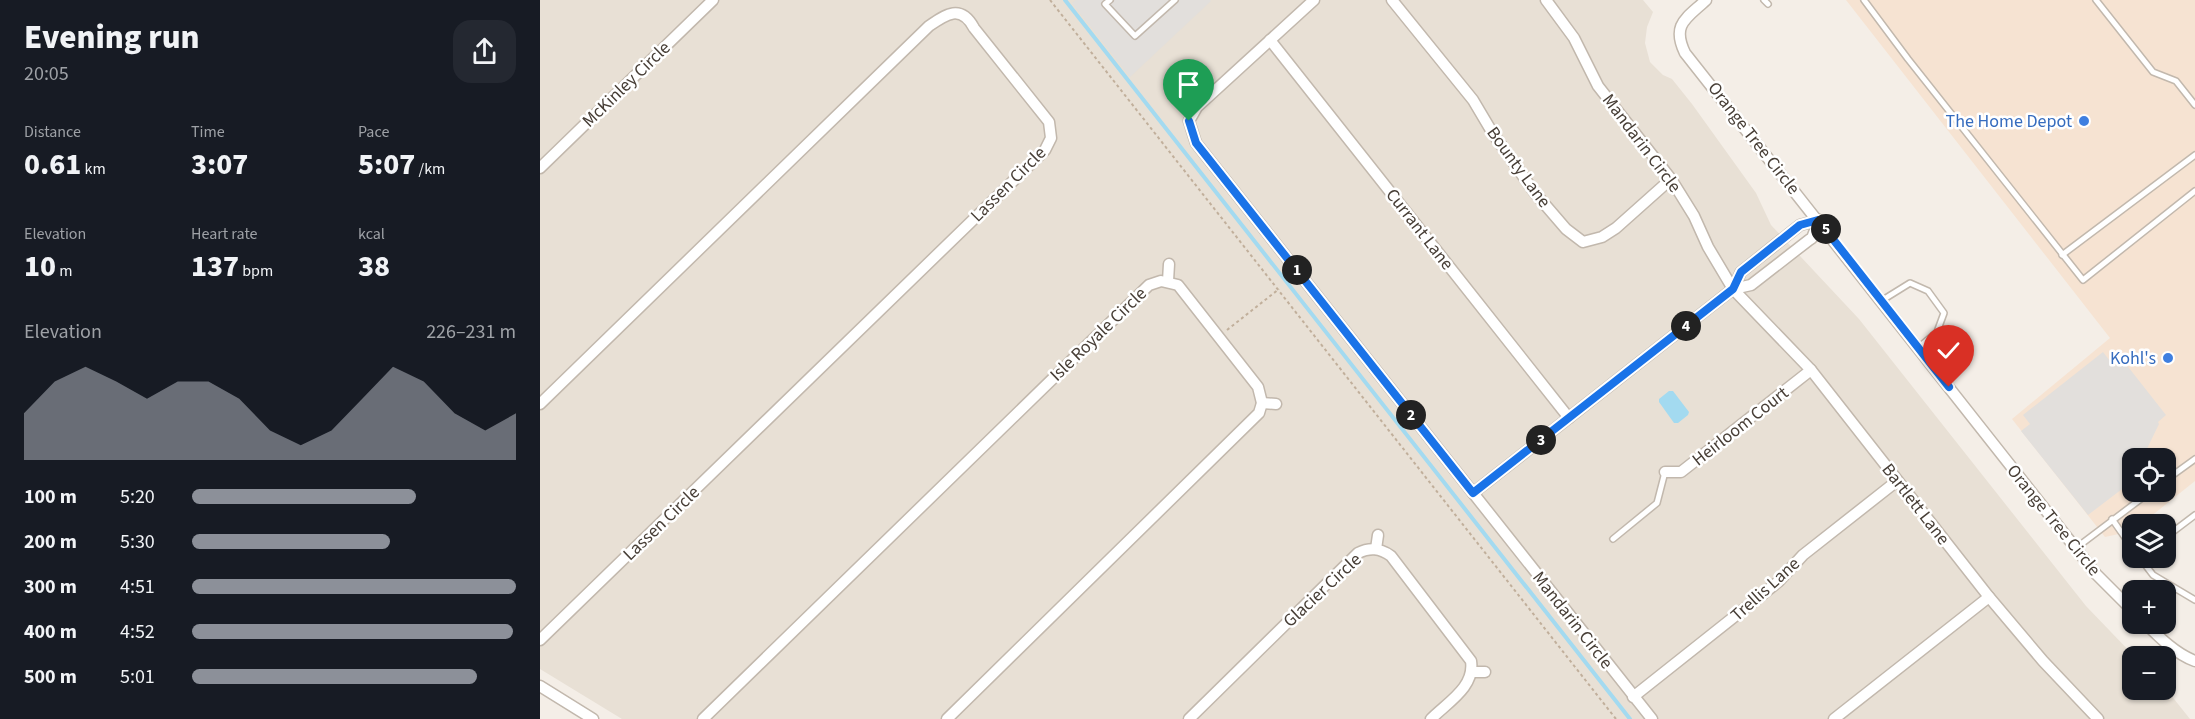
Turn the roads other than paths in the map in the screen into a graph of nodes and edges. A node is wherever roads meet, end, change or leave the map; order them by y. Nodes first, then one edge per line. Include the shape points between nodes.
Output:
1 (712, 0) edge
2 (959, 0) edge
3 (1110, 0) edge
4 (1175, 0) edge
5 (1314, 0) edge
6 (1392, 0) edge
7 (1546, 0) edge
8 (1706, 0) edge
9 (1864, 0) edge
10 (2096, 0) edge
11 (957, 13) junction
12 (1270, 40) junction
13 (2195, 105) edge
14 (2195, 155) edge
15 (540, 168) edge
16 (1671, 179) junction
17 (2195, 191) edge
18 (1818, 220) junction
19 (2062, 255) junction
20 (1169, 264) dead end
21 (1168, 281) junction
22 (1733, 289) junction
23 (1881, 301) junction
24 (1918, 348) junction
25 (1811, 370) junction
26 (1262, 403) junction
27 (540, 404) edge
28 (1276, 404) dead end
29 (1569, 418) junction
30 (2195, 459) edge
31 (1665, 472) joint
32 (2176, 473) edge
33 (1897, 481) junction
34 (1473, 493) junction
35 (2136, 502) edge
36 (2195, 515) edge
37 (2112, 519) junction
38 (2176, 529) edge
39 (2122, 533) edge
40 (1378, 535) dead end
41 (1613, 539) dead end
42 (2076, 548) junction
43 (1376, 549) junction
44 (2148, 568) edge
45 (1989, 597) junction
46 (2122, 600) edge
47 (2195, 600) edge
48 (2156, 634) edge
49 (540, 640) edge
50 (2195, 661) edge
51 (1472, 672) junction
52 (1485, 672) dead end
53 (540, 686) edge
54 (1634, 698) junction
55 (2094, 718) edge
56 (593, 719) edge
57 (702, 719) edge
58 (947, 719) edge
59 (1189, 719) edge
60 (1431, 719) edge
61 (1652, 719) edge
62 (1834, 719) edge

1 - 15 street, McKinley Circle
2 - 11 street
3 - 4 lane via 1105,4 1135,36
5 - 12 street, Mandarin Circle
6 - 16 street, Bounty Lane via 1473,100 1535,193 1566,230 1583,242 1616,228
7 - 16 street, Mandarin Circle via 1574,38 1598,86
8 - 18 street, Orange Tree Circle via 1684,21 1681,44
9 - 19 lane
10 - 13 lane via 2153,72 2176,81
11 - 27 street via 946,14 929,26
11 - 49 street, Lassen Circle via 969,19 1056,136
12 - 29 street, Currant Lane
12 - 34 street, Mandarin Circle via 1197,107 1189,121 1196,143
14 - 19 lane
16 - 22 street, Mandarin Circle
17 - 19 lane via 2083,280
18 - 22 street via 1800,225 1740,273
18 - 22 street via 1812,238 1751,285
18 - 23 street, Orange Tree Circle
20 - 21 street
21 - 26 street, Isle Royale Circle via 1178,285 1258,387
21 - 57 street, Isle Royale Circle via 1154,282 1144,289
22 - 25 street, Bartlett Lane
22 - 29 street
23 - 24 street, Orange Tree Circle
23 - 24 lane via 1910,283 1928,291 1944,313 1937,332
24 - 42 street, Orange Tree Circle
25 - 31 street, Heirloom Court via 1681,472
25 - 33 street, Bartlett Lane
26 - 28 street
26 - 58 street via 1257,417
29 - 34 street
30 - 32 lane
31 - 41 lane via 1657,503
33 - 45 street, Bartlett Lane
33 - 54 street, Trellis Lane
34 - 54 street, Mandarin Circle
35 - 37 lane
36 - 38 lane
37 - 39 lane
37 - 42 lane
40 - 43 street
42 - 46 street, Orange Tree Circle
43 - 51 street, Glacier Circle via 1391,556 1469,656
43 - 59 street, Glacier Circle via 1358,553
44 - 47 lane
45 - 55 street, Bartlett Lane
45 - 62 street
48 - 50 street
51 - 52 street
51 - 60 street via 1467,686
53 - 56 street
54 - 61 street, Mandarin Circle

